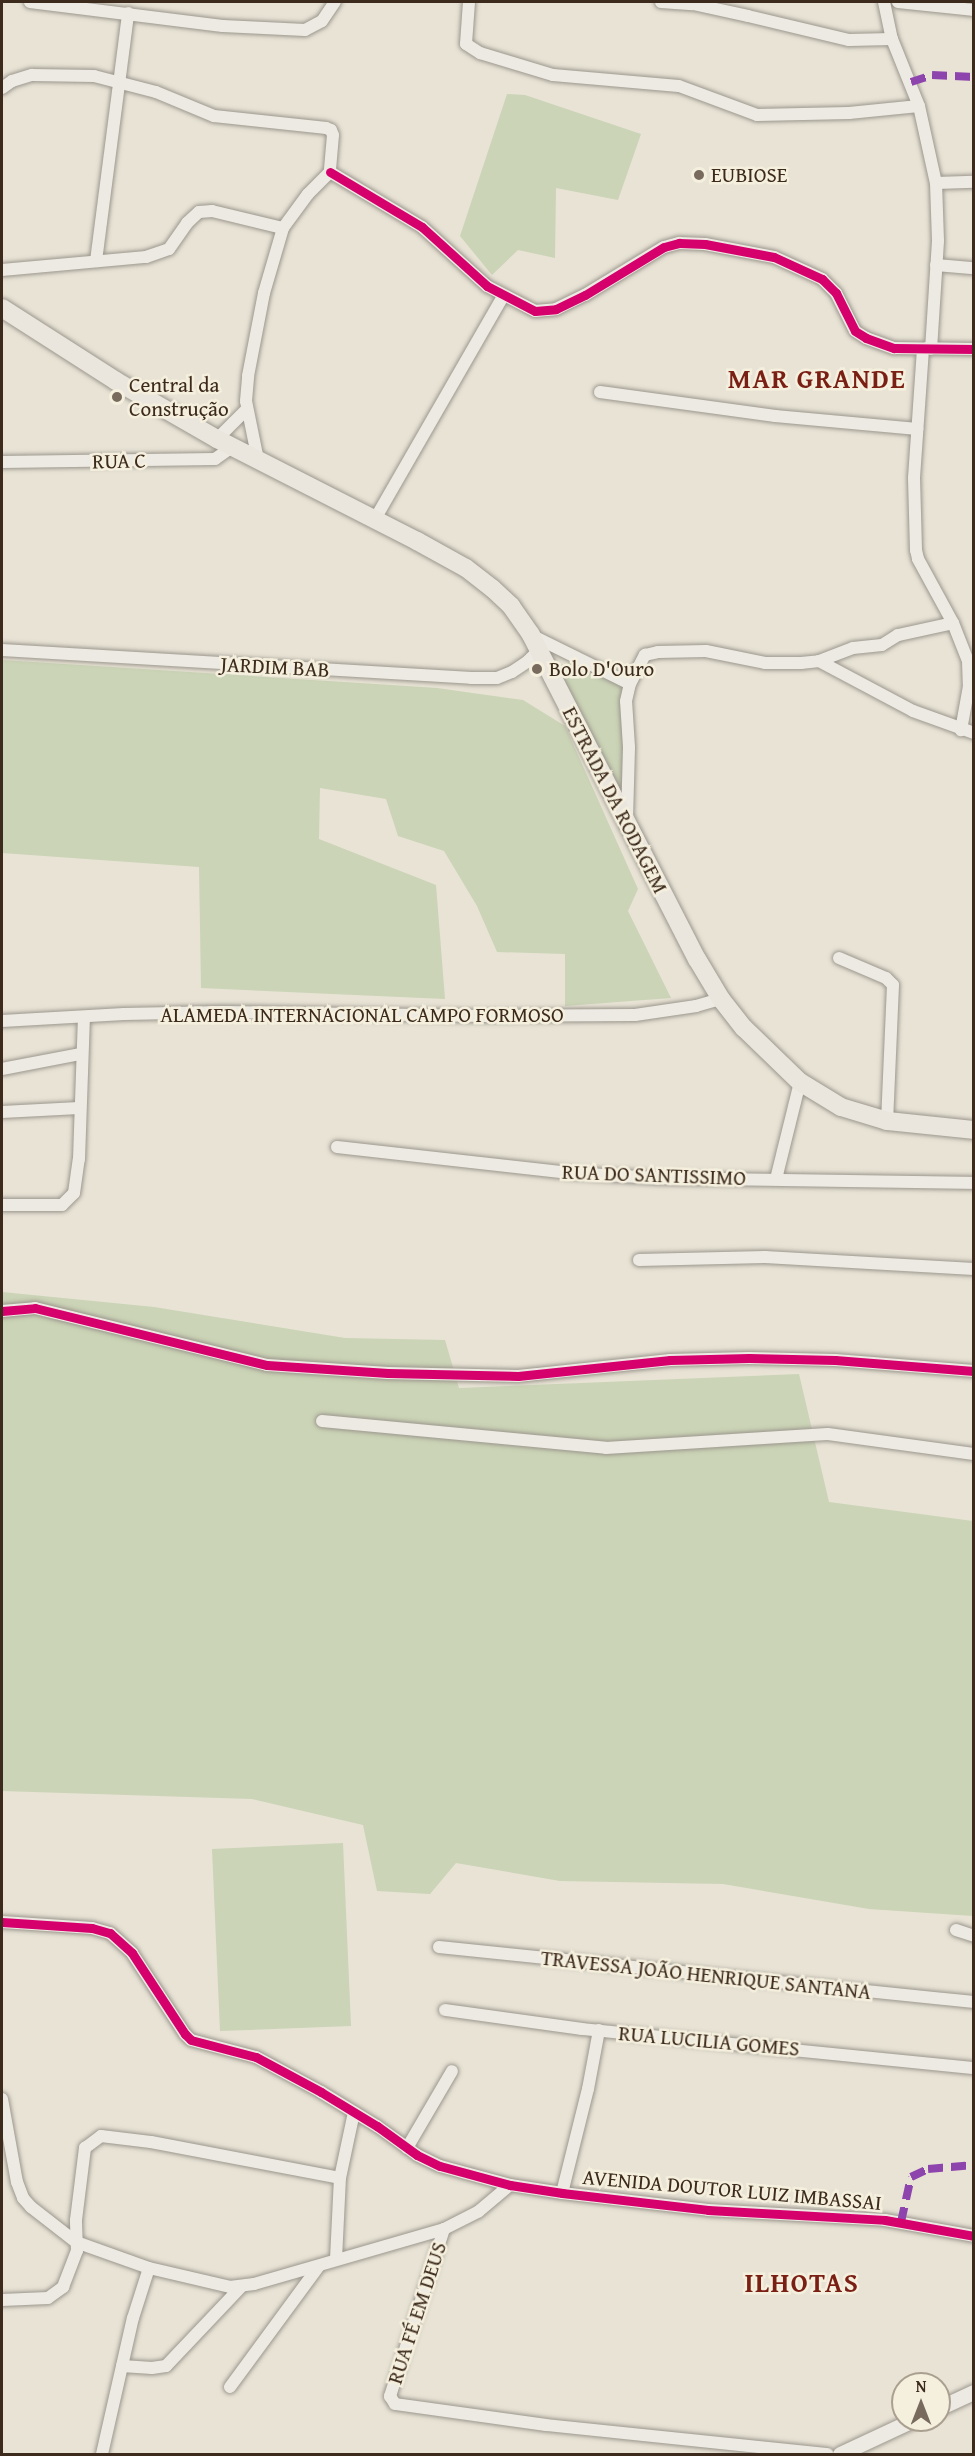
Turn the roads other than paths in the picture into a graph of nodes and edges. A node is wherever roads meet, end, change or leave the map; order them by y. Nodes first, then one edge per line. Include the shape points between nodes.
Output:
1 (30, 2) edge
2 (334, 2) edge
3 (469, 2) edge
4 (661, 2) edge
5 (884, 2) edge
6 (897, 2) edge
7 (974, 10) edge
8 (128, 13) junction
9 (892, 39) junction
10 (117, 81) junction
11 (2, 88) edge
12 (919, 106) junction
13 (330, 172) junction
14 (936, 183) junction
15 (974, 183) edge
16 (283, 228) junction
17 (96, 261) junction
18 (936, 265) junction
19 (974, 268) edge
20 (2, 270) edge
21 (504, 296) junction
22 (2, 308) edge
23 (927, 349) junction
24 (974, 350) edge
25 (600, 392) dead end
26 (246, 410) junction
27 (917, 429) junction
28 (224, 443) junction
29 (258, 460) junction
30 (2, 462) edge
31 (375, 519) junction
32 (953, 623) junction
33 (535, 642) junction
34 (2, 650) edge
35 (819, 661) junction
36 (630, 684) junction
37 (967, 731) edge
38 (627, 826) junction
39 (839, 958) dead end
40 (721, 999) junction
41 (84, 1017) junction
42 (2, 1021) edge
43 (80, 1054) junction
44 (2, 1069) edge
45 (800, 1082) junction
46 (79, 1108) junction
47 (2, 1112) edge
48 (887, 1121) junction
49 (974, 1130) edge
50 (337, 1147) dead end
51 (776, 1179) junction
52 (974, 1183) edge
53 (2, 1205) edge
54 (639, 1260) dead end
55 (974, 1269) edge
56 (2, 1311) edge
57 (974, 1371) edge
58 (322, 1421) dead end
59 (974, 1454) edge
60 (2, 1922) edge
61 (956, 1930) dead end
62 (974, 1936) edge
63 (439, 1947) dead end
64 (974, 2002) edge
65 (445, 2010) dead end
66 (599, 2030) junction
67 (974, 2067) edge
68 (452, 2071) dead end
69 (2, 2098) edge
70 (354, 2112) junction
71 (407, 2148) junction
72 (340, 2178) junction
73 (510, 2185) junction
74 (562, 2193) junction
75 (444, 2229) junction
76 (974, 2236) edge
77 (76, 2242) junction
78 (336, 2259) junction
79 (319, 2266) junction
80 (149, 2268) junction
81 (241, 2287) junction
82 (2, 2300) edge
83 (122, 2366) junction
84 (230, 2387) dead end
85 (974, 2392) edge
86 (951, 2403) edge
87 (891, 2431) edge
88 (102, 2454) edge
89 (828, 2454) edge
90 (840, 2454) edge

1 - 8 street
2 - 8 street via 322,21 305,30 223,26
3 - 12 street via 466,44 480,53 553,75 679,86 757,115 849,113
4 - 9 street via 748,15 849,40
5 - 9 street
6 - 7 street
8 - 10 street
9 - 12 street
10 - 11 street via 94,76 32,75
10 - 13 street via 214,116 331,130
10 - 17 street
12 - 14 street
13 - 16 street
13 - 21 street via 422,227 479,279
14 - 15 street
14 - 18 street
16 - 17 street via 212,211 199,212 187,222 169,249 146,257
16 - 26 street via 264,293 248,376
17 - 20 street
18 - 19 street
18 - 23 street
21 - 23 street via 535,311 556,309 664,247 705,244 774,257 803,269 831,286 855,331 894,348
21 - 31 street
22 - 28 main road, ESTRADA DA RODAGEM via 116,381
23 - 24 street
23 - 27 street
25 - 27 street via 775,416
26 - 28 street
26 - 29 street
27 - 32 street via 916,550
28 - 29 main road, ESTRADA DA RODAGEM
28 - 30 street, RUA C via 215,459
29 - 31 main road, ESTRADA DA RODAGEM
31 - 33 main road, ESTRADA DA RODAGEM via 466,568 511,606
32 - 35 street via 905,633 882,645 854,648
32 - 37 street via 970,671
33 - 34 street, JARDIM BAB via 527,662 497,678
33 - 36 street
33 - 38 main road, ESTRADA DA RODAGEM
35 - 36 street via 773,663 719,652 658,652 645,655
35 - 37 street via 913,711
36 - 38 street via 626,701
38 - 40 main road, ESTRADA DA RODAGEM
39 - 48 street via 886,978 894,988
40 - 41 street, ALAMEDA INTERNACIONAL CAMPO FORMOSO via 635,1015 306,1011
40 - 45 main road, ESTRADA DA RODAGEM via 744,1028
41 - 42 street, ALAMEDA INTERNACIONAL CAMPO FORMOSO
41 - 43 street
43 - 44 street
43 - 46 street
45 - 48 main road, ESTRADA DA RODAGEM via 841,1107
45 - 51 street
46 - 47 street
46 - 53 street via 79,1159 70,1200 62,1205
48 - 49 main road, ESTRADA DA RODAGEM
50 - 51 street, RUA DO SANTISSIMO via 570,1173
51 - 52 street, RUA DO SANTISSIMO
54 - 55 street via 765,1257
56 - 57 street via 35,1308 267,1365 388,1373 518,1376 670,1360 749,1358
58 - 59 street via 606,1448 828,1434
60 - 70 street, AVENIDA DOUTOR LUIZ IMBASSAI via 92,1928 110,1933 132,1953 184,2034 192,2040 256,2057
61 - 62 street
63 - 64 street, TRAVESSA JOÃO HENRIQUE SANTANA
65 - 66 street, RUA LUCILIA GOMES
66 - 67 street, RUA LUCILIA GOMES
66 - 74 street
68 - 71 street
69 - 77 street via 14,2171 23,2198
70 - 71 street, AVENIDA DOUTOR LUIZ IMBASSAI
70 - 72 street
71 - 73 street, AVENIDA DOUTOR LUIZ IMBASSAI via 440,2166
72 - 77 street via 101,2136 85,2148 75,2220
72 - 78 street
73 - 74 street, AVENIDA DOUTOR LUIZ IMBASSAI
73 - 75 street via 479,2211
74 - 76 street, AVENIDA DOUTOR LUIZ IMBASSAI via 708,2210 879,2219
75 - 78 street
75 - 89 street, RUA FÉ EM DEUS via 390,2396 401,2406
77 - 80 street
77 - 82 street via 69,2277 56,2294 40,2299
78 - 79 street
79 - 81 street
79 - 84 street
80 - 81 street
80 - 83 street
81 - 83 street via 166,2366
83 - 88 street
85 - 86 street
87 - 90 street

